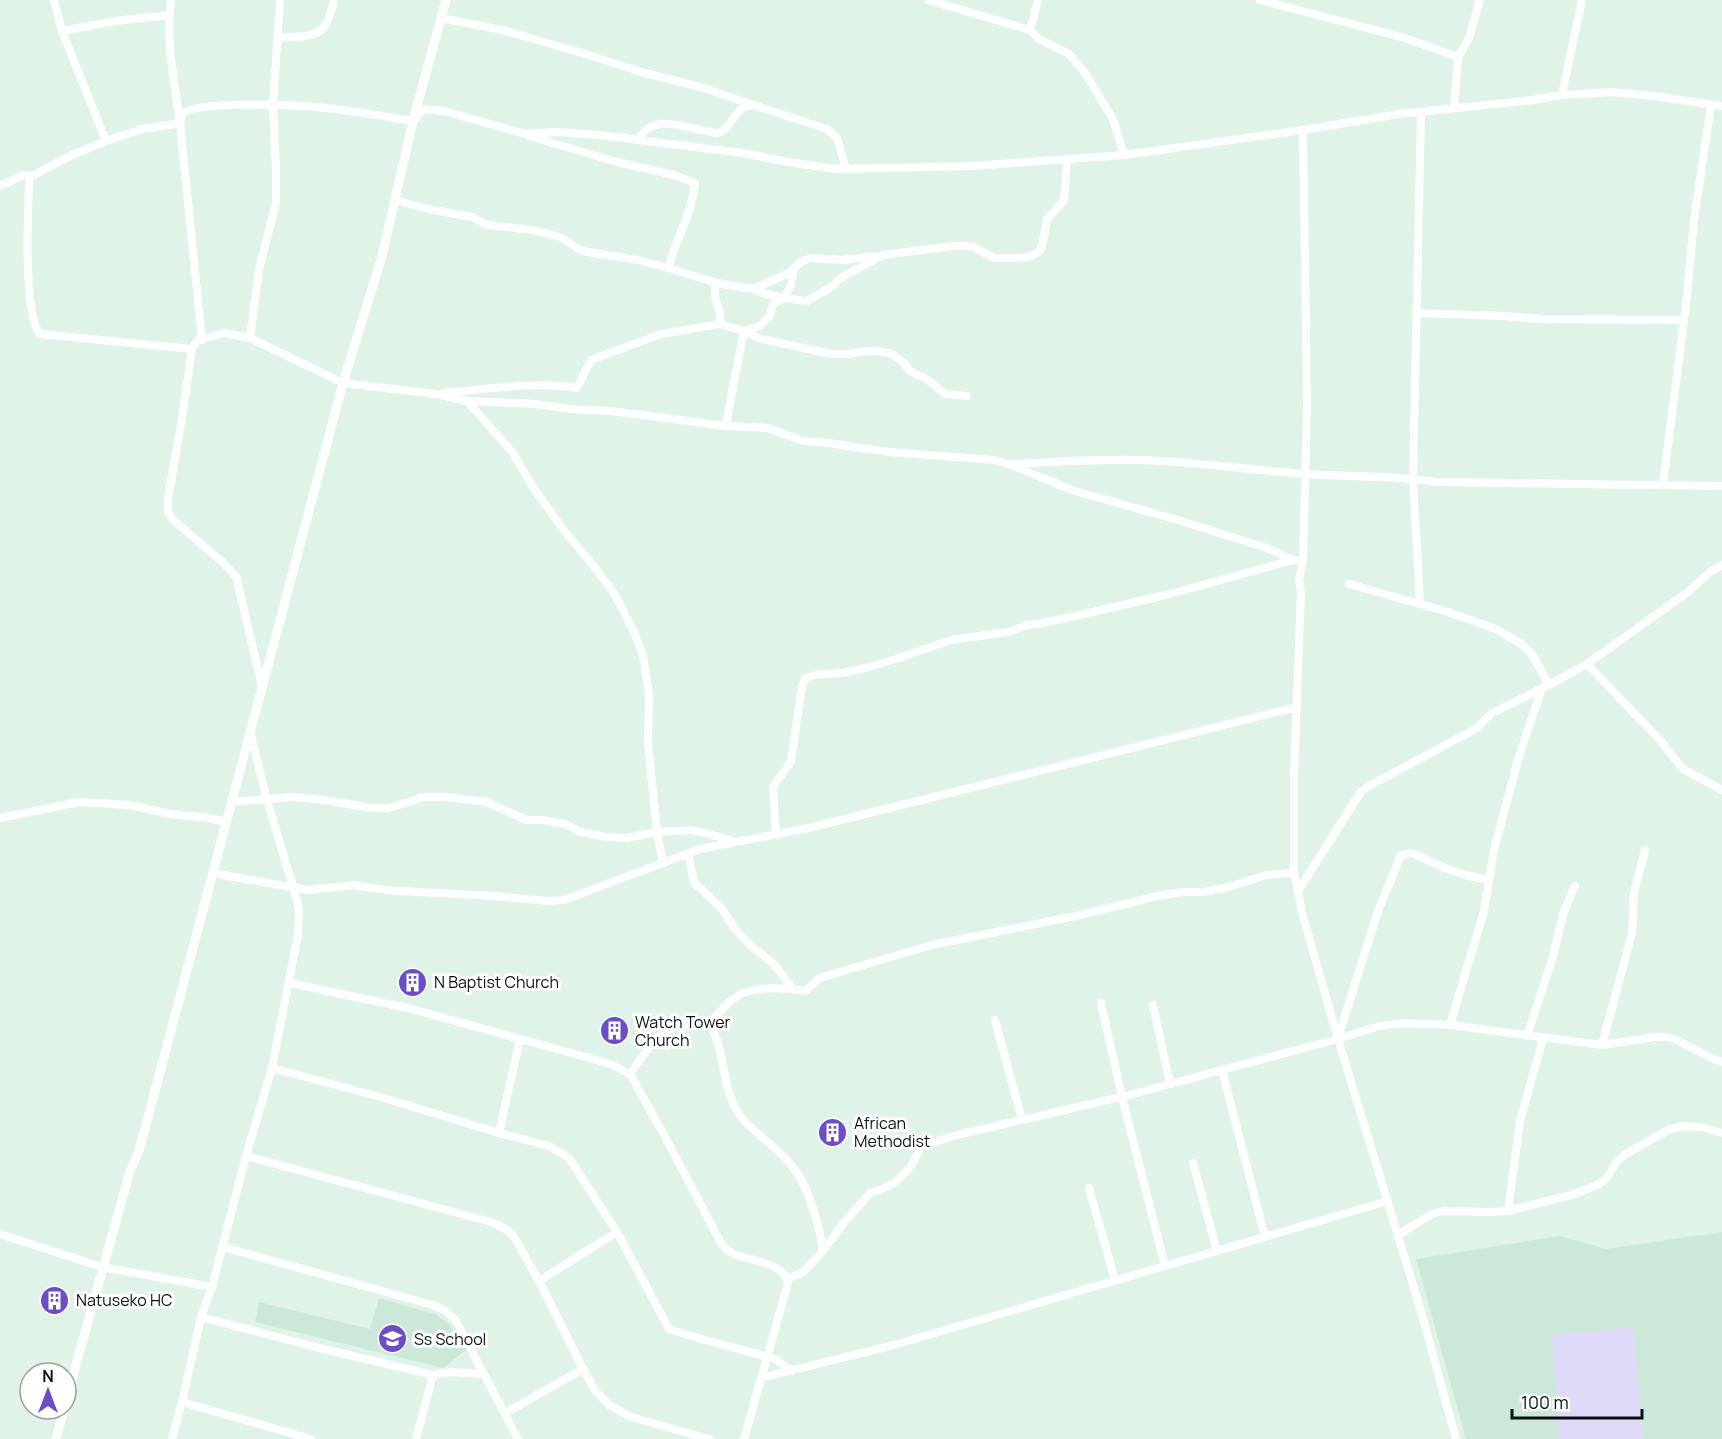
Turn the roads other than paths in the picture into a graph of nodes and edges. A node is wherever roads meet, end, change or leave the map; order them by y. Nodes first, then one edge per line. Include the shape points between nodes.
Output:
1 (54, 0) edge
2 (171, 0) edge
3 (280, 0) edge
4 (334, 0) edge
5 (446, 0) edge
6 (928, 0) edge
7 (1038, 0) edge
8 (1260, 0) edge
9 (1480, 0) edge
10 (1582, 0) edge
11 (169, 15) junction
12 (442, 18) junction
13 (1030, 30) junction
14 (62, 31) junction
15 (277, 38) junction
16 (1458, 57) junction
17 (1562, 95) junction
18 (273, 105) junction
19 (753, 105) junction
20 (1711, 105) junction
21 (1722, 106) edge
22 (1454, 108) junction
23 (1420, 112) junction
24 (413, 122) junction
25 (180, 123) junction
26 (1303, 130) junction
27 (525, 134) junction
28 (638, 139) junction
29 (106, 141) junction
30 (1124, 155) junction
31 (1067, 160) junction
32 (846, 169) junction
33 (32, 176) junction
34 (0, 186) edge
35 (395, 200) junction
36 (883, 255) junction
37 (668, 268) junction
38 (794, 269) junction
39 (715, 282) junction
40 (753, 290) junction
41 (784, 298) junction
42 (1416, 313) junction
43 (1684, 320) junction
44 (720, 324) junction
45 (744, 331) junction
46 (250, 338) junction
47 (202, 340) junction
48 (192, 348) junction
49 (343, 384) junction
50 (435, 394) junction
51 (967, 396) dead end
52 (467, 401) junction
53 (726, 426) junction
54 (1011, 465) junction
55 (1305, 474) junction
56 (1413, 479) junction
57 (1663, 484) junction
58 (1722, 486) edge
59 (1293, 560) junction
60 (1303, 561) junction
61 (1722, 565) edge
62 (1349, 584) dead end
63 (1420, 604) junction
64 (1587, 664) junction
65 (262, 686) junction
66 (1545, 687) junction
67 (1298, 707) junction
68 (250, 731) junction
69 (1722, 790) edge
70 (267, 800) junction
71 (231, 802) junction
72 (0, 818) edge
73 (225, 822) junction
74 (657, 832) junction
75 (777, 835) junction
76 (735, 842) junction
77 (1645, 850) dead end
78 (688, 853) junction
79 (663, 863) junction
80 (212, 873) junction
81 (1294, 873) junction
82 (1489, 880) junction
83 (1575, 886) dead end
84 (294, 889) junction
85 (1298, 891) junction
86 (289, 982) junction
87 (792, 988) junction
88 (1101, 1003) dead end
89 (1153, 1005) dead end
90 (995, 1020) dead end
91 (710, 1023) junction
92 (1450, 1025) junction
93 (1527, 1036) junction
94 (520, 1039) junction
95 (1338, 1039) junction
96 (1543, 1039) junction
97 (1602, 1045) junction
98 (1722, 1062) edge
99 (272, 1068) junction
100 (1222, 1070) junction
101 (630, 1074) junction
102 (1170, 1084) junction
103 (1122, 1097) junction
104 (1022, 1120) junction
105 (499, 1133) junction
106 (1722, 1133) edge
107 (246, 1156) junction
108 (1193, 1163) dead end
109 (1089, 1188) dead end
110 (1388, 1201) junction
111 (1508, 1211) junction
112 (617, 1232) junction
113 (0, 1234) edge
114 (1398, 1235) junction
115 (1265, 1237) junction
116 (223, 1247) junction
117 (1216, 1251) junction
118 (822, 1252) junction
119 (1166, 1266) junction
120 (102, 1267) junction
121 (788, 1278) junction
122 (1115, 1280) junction
123 (539, 1281) junction
124 (212, 1287) junction
125 (201, 1317) junction
126 (767, 1357) junction
127 (77, 1361) edge
128 (583, 1369) junction
129 (792, 1371) junction
130 (483, 1374) junction
131 (433, 1376) junction
132 (762, 1378) junction
133 (182, 1402) junction
134 (505, 1413) junction
135 (61, 1421) edge
136 (56, 1439) edge
137 (171, 1439) edge
138 (311, 1439) edge
139 (417, 1439) edge
140 (518, 1439) edge
141 (709, 1439) edge
142 (744, 1439) edge
143 (1456, 1439) edge

1 - 14 street
2 - 11 street
3 - 15 street
4 - 15 street via 323,30
5 - 12 street
6 - 13 street
7 - 13 street
8 - 16 street via 1405,38
9 - 16 street via 1469,38
10 - 17 street
11 - 14 street
11 - 25 street via 170,58
12 - 19 street via 506,31
12 - 24 street
13 - 30 street via 1069,54 1085,73 1113,119
14 - 29 street
15 - 18 street
16 - 22 street
17 - 20 street via 1611,92
17 - 22 street
18 - 24 street via 315,107
18 - 25 street via 207,105 189,110
18 - 46 street via 276,203 259,269
19 - 28 street via 743,108 717,133 662,123 644,130
19 - 32 street via 827,129 837,138
20 - 21 street
20 - 43 street
22 - 23 street
23 - 26 street
23 - 42 street
24 - 27 street via 424,109 444,111
24 - 35 street
25 - 29 street via 142,129
25 - 47 street
26 - 30 street
26 - 55 street
27 - 28 street via 557,132
27 - 37 street via 695,183 688,215
28 - 32 street
29 - 33 street
30 - 31 street
31 - 32 street
31 - 36 street via 1064,200 1047,219 1042,247 1036,254 994,258 972,246 953,246
33 - 34 street via 24,175
33 - 48 street via 30,300 40,334
35 - 37 street via 487,225 560,237 582,251
35 - 49 street
36 - 38 street via 843,260 810,258
36 - 41 street via 807,301
37 - 39 street
38 - 40 street
38 - 41 street
39 - 40 street
39 - 44 street
40 - 41 street
41 - 45 street via 773,304 770,316 760,326
42 - 43 street
42 - 56 street
43 - 57 street
44 - 45 street
44 - 50 street via 662,334 591,360 578,388 523,386
45 - 51 street via 815,352 892,354 945,394
45 - 53 street
46 - 47 street via 225,333
46 - 49 street
47 - 48 street
48 - 65 street via 168,510 172,519 236,576
49 - 50 street
49 - 65 street
50 - 52 street
52 - 53 street via 611,411
52 - 74 street via 513,453 562,528 615,595 634,632 643,655 649,694 648,743
53 - 54 street via 768,428 803,441 994,460
54 - 55 street via 1138,460
54 - 59 street via 1072,490 1268,548
55 - 56 street
55 - 60 street
56 - 57 street via 1436,483
56 - 63 street
57 - 58 street
59 - 60 street
59 - 75 street via 1008,632 951,640 869,667 806,678 791,761 773,788
60 - 67 street via 1299,580
61 - 64 street
62 - 63 street
63 - 66 street via 1496,629 1522,645 1532,654
64 - 66 street
64 - 69 street via 1683,770
65 - 68 street
66 - 82 street via 1519,756
66 - 85 street via 1492,712 1468,733 1361,792
67 - 75 street
67 - 81 street
68 - 70 street
68 - 71 street
70 - 71 street
70 - 74 street via 316,799 388,808 422,797 446,797 487,802 526,820 565,824 580,832 606,837 627,838
70 - 84 street
71 - 73 street
72 - 73 street via 79,802 130,805
73 - 80 street
74 - 76 street via 692,830
74 - 79 street
75 - 76 street
76 - 78 street
77 - 97 street via 1634,893 1632,933
78 - 79 street
78 - 87 street via 694,882 750,945 775,965
79 - 84 street via 564,900 396,891 356,885
80 - 84 street
80 - 120 street via 139,1151
81 - 85 street
81 - 87 street via 1266,875 1203,892 1158,896 932,945 819,978 805,991
82 - 92 street via 1484,911
82 - 95 street via 1445,868 1412,853 1401,855 1378,911
83 - 93 street
84 - 86 street via 298,934
85 - 95 street
86 - 94 street via 408,1008
86 - 99 street
87 - 91 street via 745,992 728,1003
88 - 103 street
89 - 102 street
90 - 104 street
91 - 101 street via 683,1025 662,1034
91 - 118 street via 732,1101 753,1131 779,1151 801,1177 822,1239
92 - 93 street
92 - 95 street via 1379,1026
93 - 96 street
94 - 101 street via 611,1064
94 - 105 street
95 - 100 street
95 - 110 street
96 - 97 street
96 - 111 street via 1520,1121
97 - 98 street via 1666,1037
99 - 105 street
99 - 107 street
100 - 102 street
100 - 115 street
101 - 121 street via 721,1243 731,1252 778,1268
102 - 103 street
103 - 104 street
103 - 119 street
104 - 118 street via 925,1145 894,1183 870,1193
105 - 112 street via 549,1146 569,1158
106 - 111 street via 1701,1127 1670,1129 1624,1155 1597,1185
107 - 116 street
107 - 123 street via 491,1222 513,1235
108 - 117 street
109 - 122 street
110 - 114 street
110 - 115 street
111 - 114 street via 1443,1211
112 - 123 street
112 - 126 street via 669,1329
113 - 120 street
114 - 143 street
115 - 117 street
116 - 124 street
116 - 130 street via 446,1311 456,1321
117 - 119 street
118 - 121 street via 802,1273
119 - 122 street
120 - 124 street
120 - 127 street
121 - 126 street
122 - 129 street
123 - 128 street
124 - 125 street
125 - 131 street
125 - 133 street
126 - 129 street
126 - 132 street
128 - 134 street
128 - 141 street via 609,1405 631,1417
129 - 132 street
130 - 131 street via 450,1372
130 - 134 street
131 - 139 street
132 - 142 street
133 - 137 street
133 - 138 street
134 - 140 street
135 - 136 street

